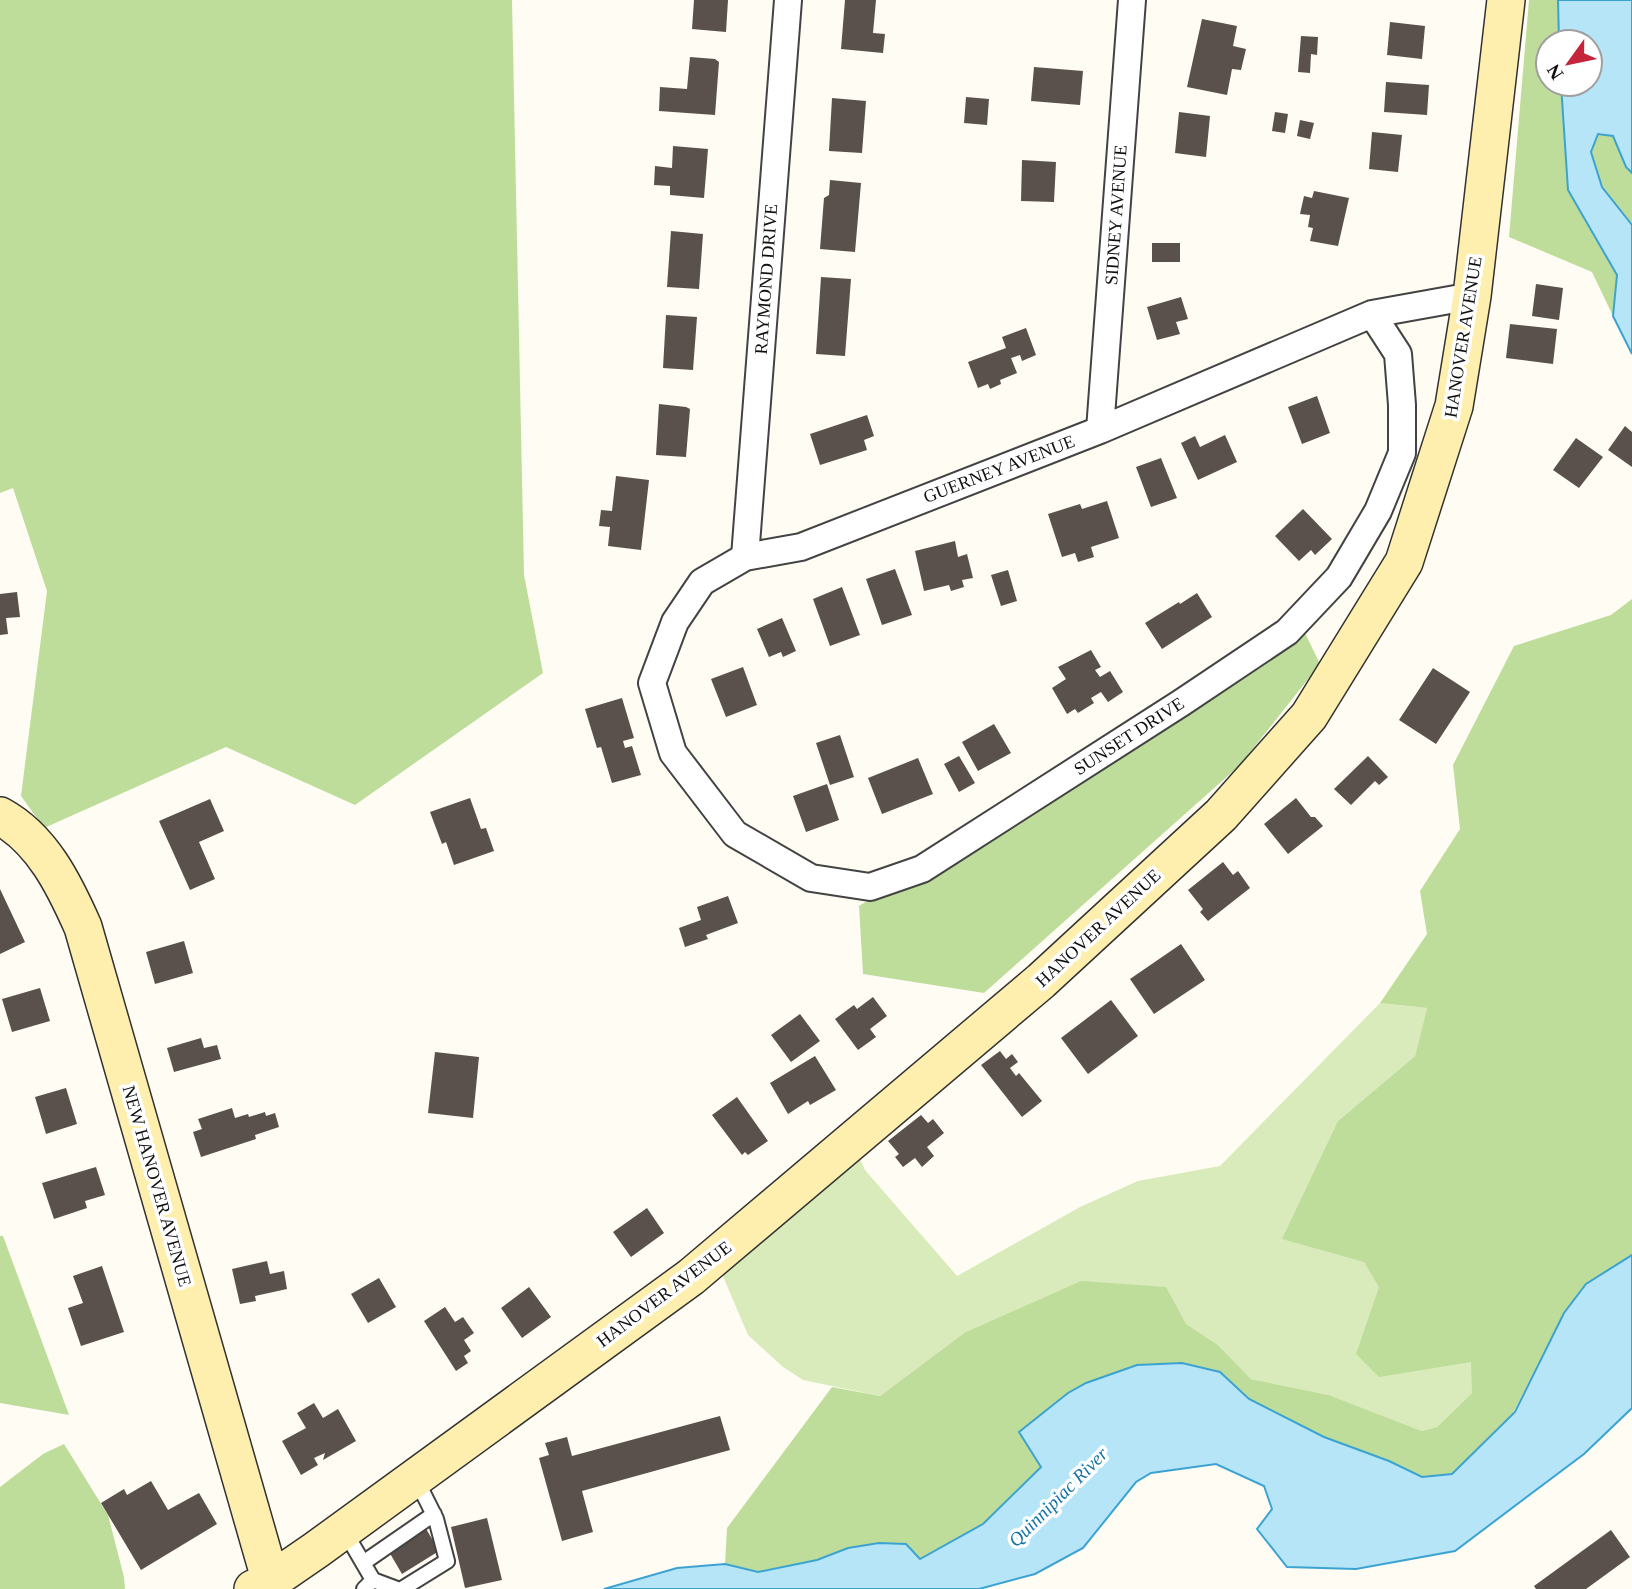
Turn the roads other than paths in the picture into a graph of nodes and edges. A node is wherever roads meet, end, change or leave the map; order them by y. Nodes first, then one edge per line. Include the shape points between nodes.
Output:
1 (788, 0) edge
2 (1132, 0) edge
3 (1506, 0) edge
4 (1472, 296) junction
5 (1372, 314) junction
6 (1100, 430) junction
7 (745, 557) junction
8 (673, 753) joint
9 (0, 816) edge
10 (416, 1478) junction
11 (434, 1514) junction
12 (344, 1530) junction
13 (363, 1563) junction
14 (368, 1585) edge
15 (266, 1586) edge
16 (399, 1589) edge

1 - 7 street, RAYMOND DRIVE
2 - 6 street, SIDNEY AVENUE
3 - 4 main road, HANOVER AVENUE
4 - 5 street, GUERNEY AVENUE
4 - 10 main road, HANOVER AVENUE via 1454,407 1404,562 1309,716 1222,815 1041,981 691,1277
5 - 6 street, GUERNEY AVENUE
5 - 8 street, SUNSET DRIVE via 1398,354 1402,453 1378,511 1339,577 1287,632 922,869 870,887 811,878 735,834
6 - 7 street, GUERNEY AVENUE via 802,547
7 - 8 street, GUERNEY AVENUE via 702,582 675,622 652,683
9 - 15 main road, NEW HANOVER AVENUE via 44,854 83,927
10 - 11 lane
10 - 12 main road, HANOVER AVENUE
11 - 13 lane
11 - 16 lane via 447,1561
12 - 13 lane
12 - 15 main road, HANOVER AVENUE
13 - 14 lane
14 - 16 lane

